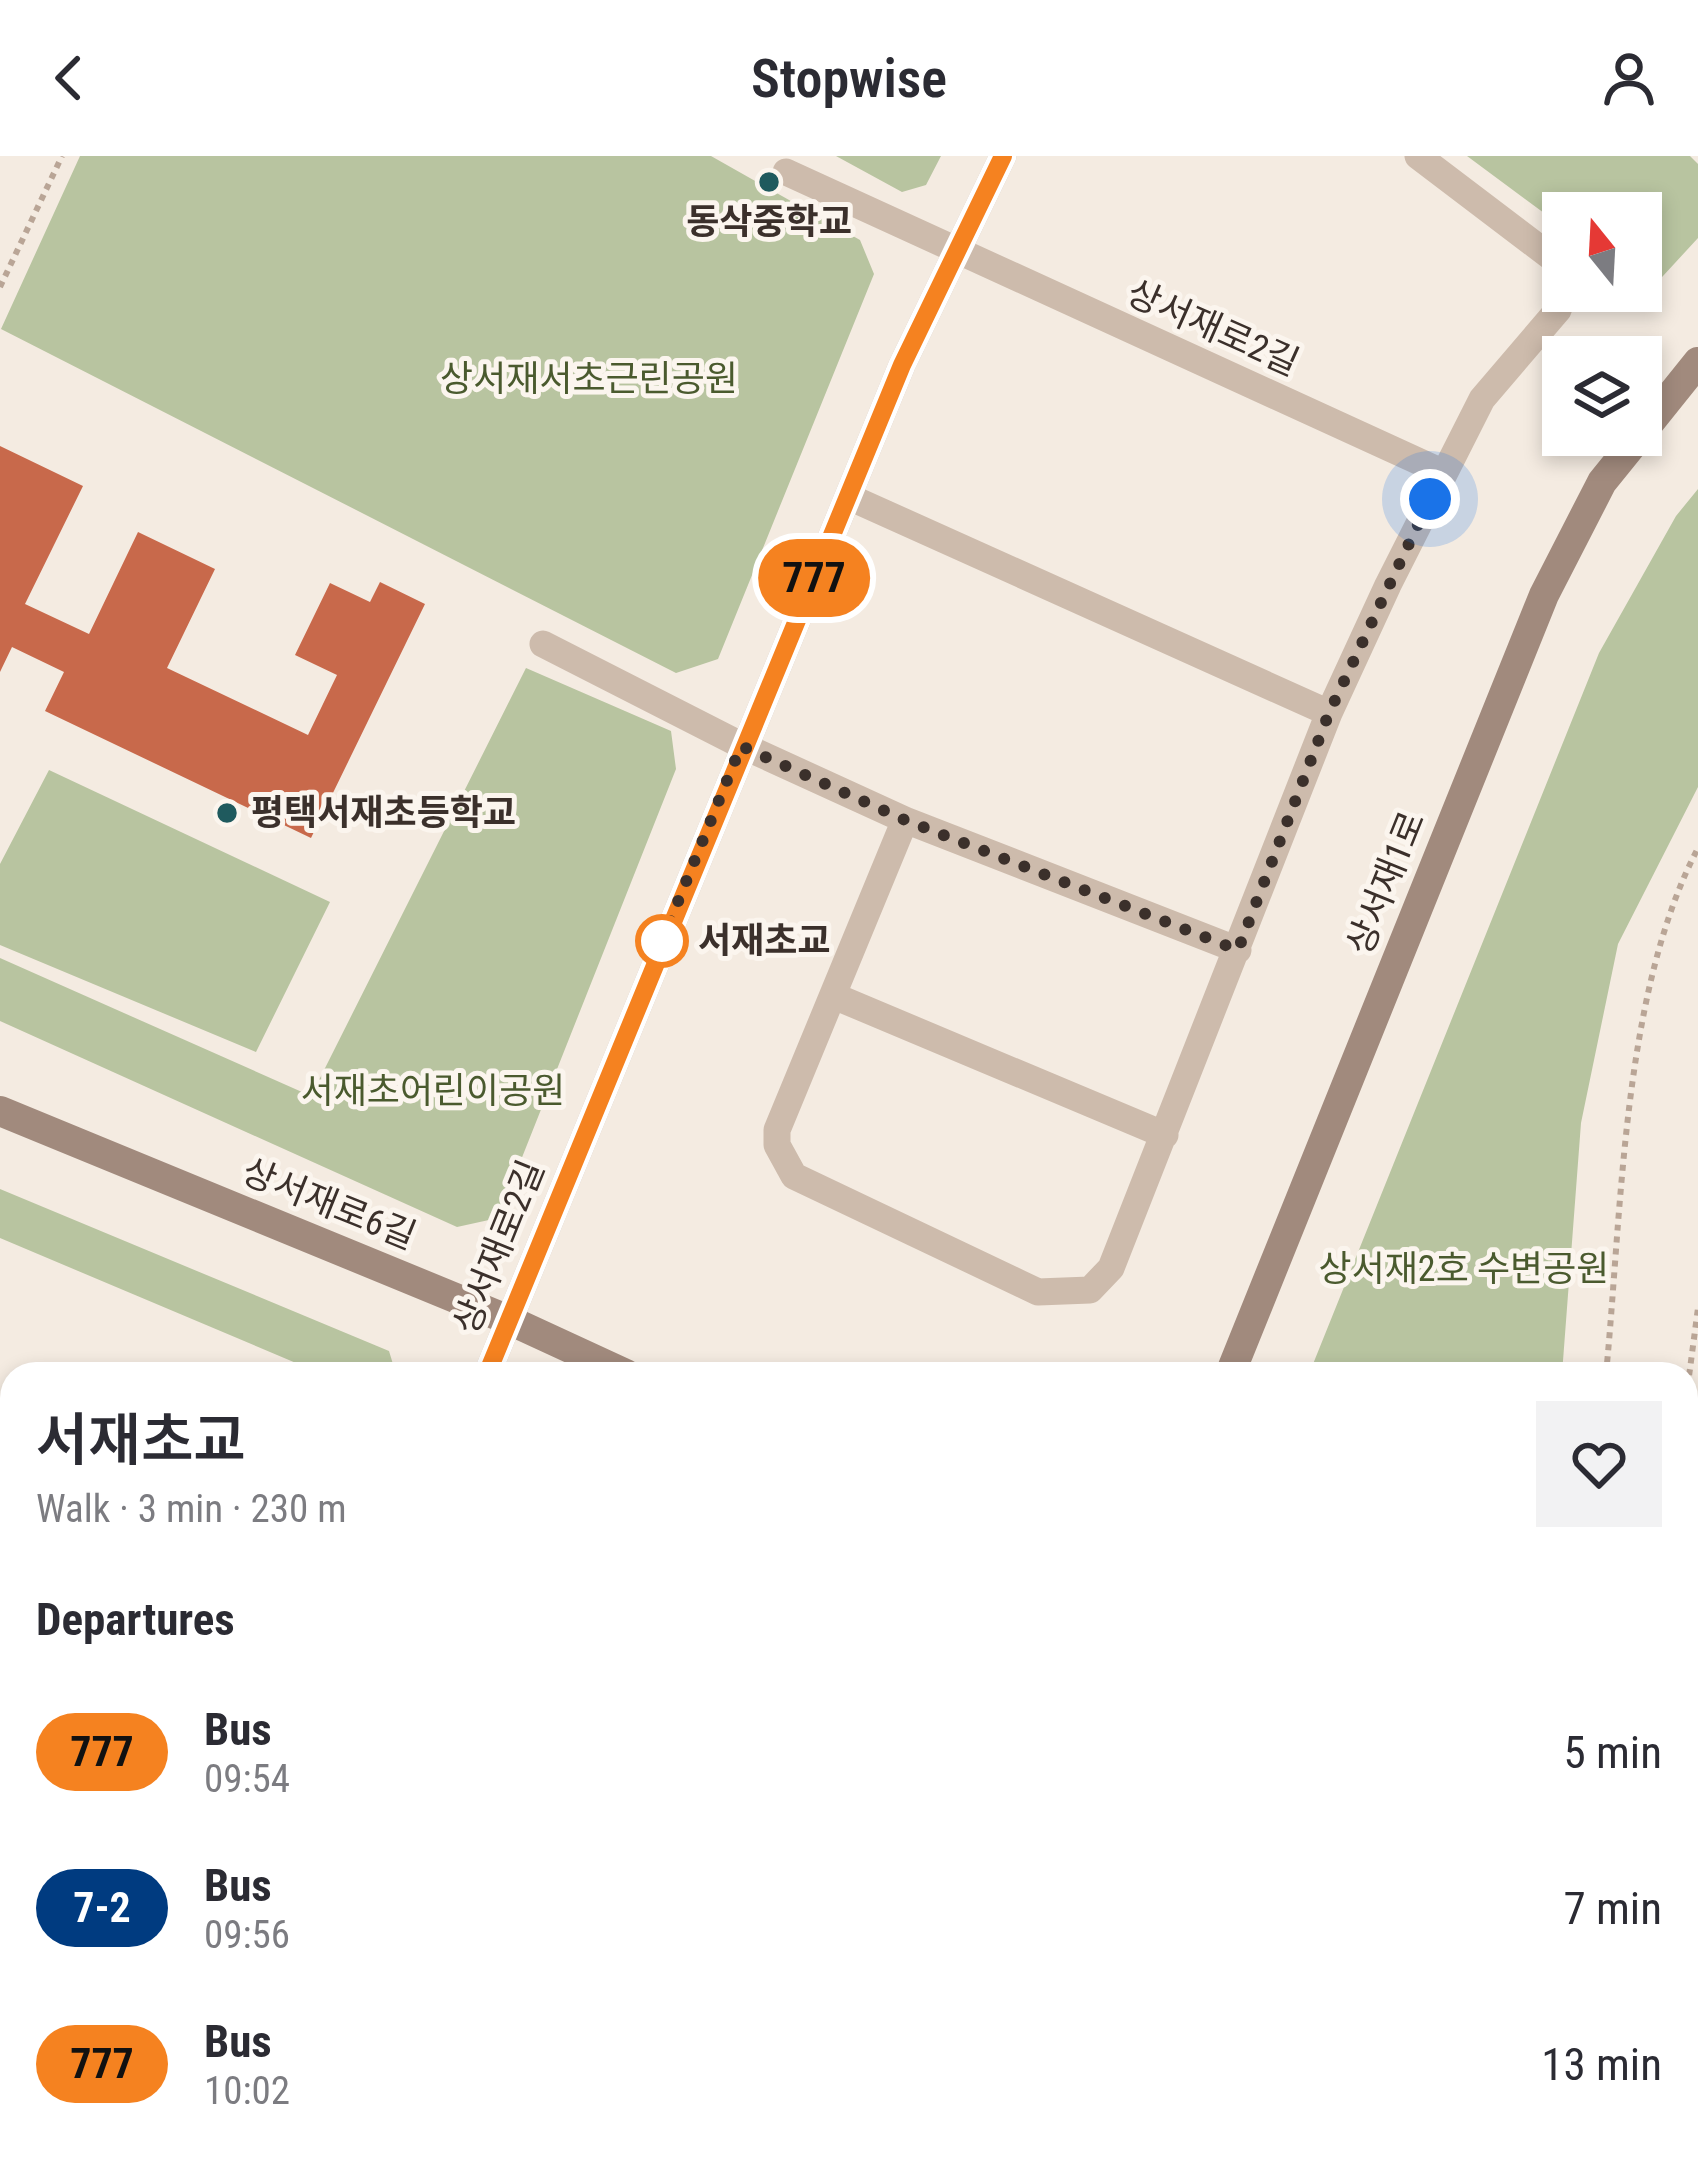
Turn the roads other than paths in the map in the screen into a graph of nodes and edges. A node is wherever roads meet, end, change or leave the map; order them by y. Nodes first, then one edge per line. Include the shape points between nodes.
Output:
1 (1003, 156) edge
2 (1418, 156) edge
3 (787, 172) dead end
4 (1542, 248) edge
5 (953, 250) junction
6 (1556, 312) edge
7 (1698, 362) edge
8 (1662, 407) edge
9 (1623, 456) edge
10 (1444, 473) junction
11 (849, 497) junction
12 (543, 644) dead end
13 (1329, 713) junction
14 (741, 746) junction
15 (905, 820) junction
16 (1238, 950) junction
17 (834, 996) junction
18 (0, 1112) edge
19 (1165, 1135) junction
20 (509, 1320) junction
21 (492, 1362) edge
22 (600, 1362) edge
23 (1235, 1362) edge

1 - 5 street, 상서재로2길
2 - 4 street
3 - 5 street
5 - 10 street, 상서재로2길
5 - 11 street, 상서재로2길
6 - 10 street via 1482,399
7 - 8 street, 상서재1로
9 - 23 street, 상서재1로 via 1544,595
10 - 13 street
11 - 13 street
11 - 14 street, 상서재로2길
12 - 14 street
13 - 16 street
14 - 15 street
14 - 20 street, 상서재로2길
15 - 16 street
15 - 17 street
16 - 19 street
17 - 19 street
17 - 19 street via 777,1130 784,1166 1038,1292 1090,1290 1111,1268
18 - 20 street, 상서재로6길
20 - 21 street, 상서재로2길
20 - 22 street, 상서재로6길

